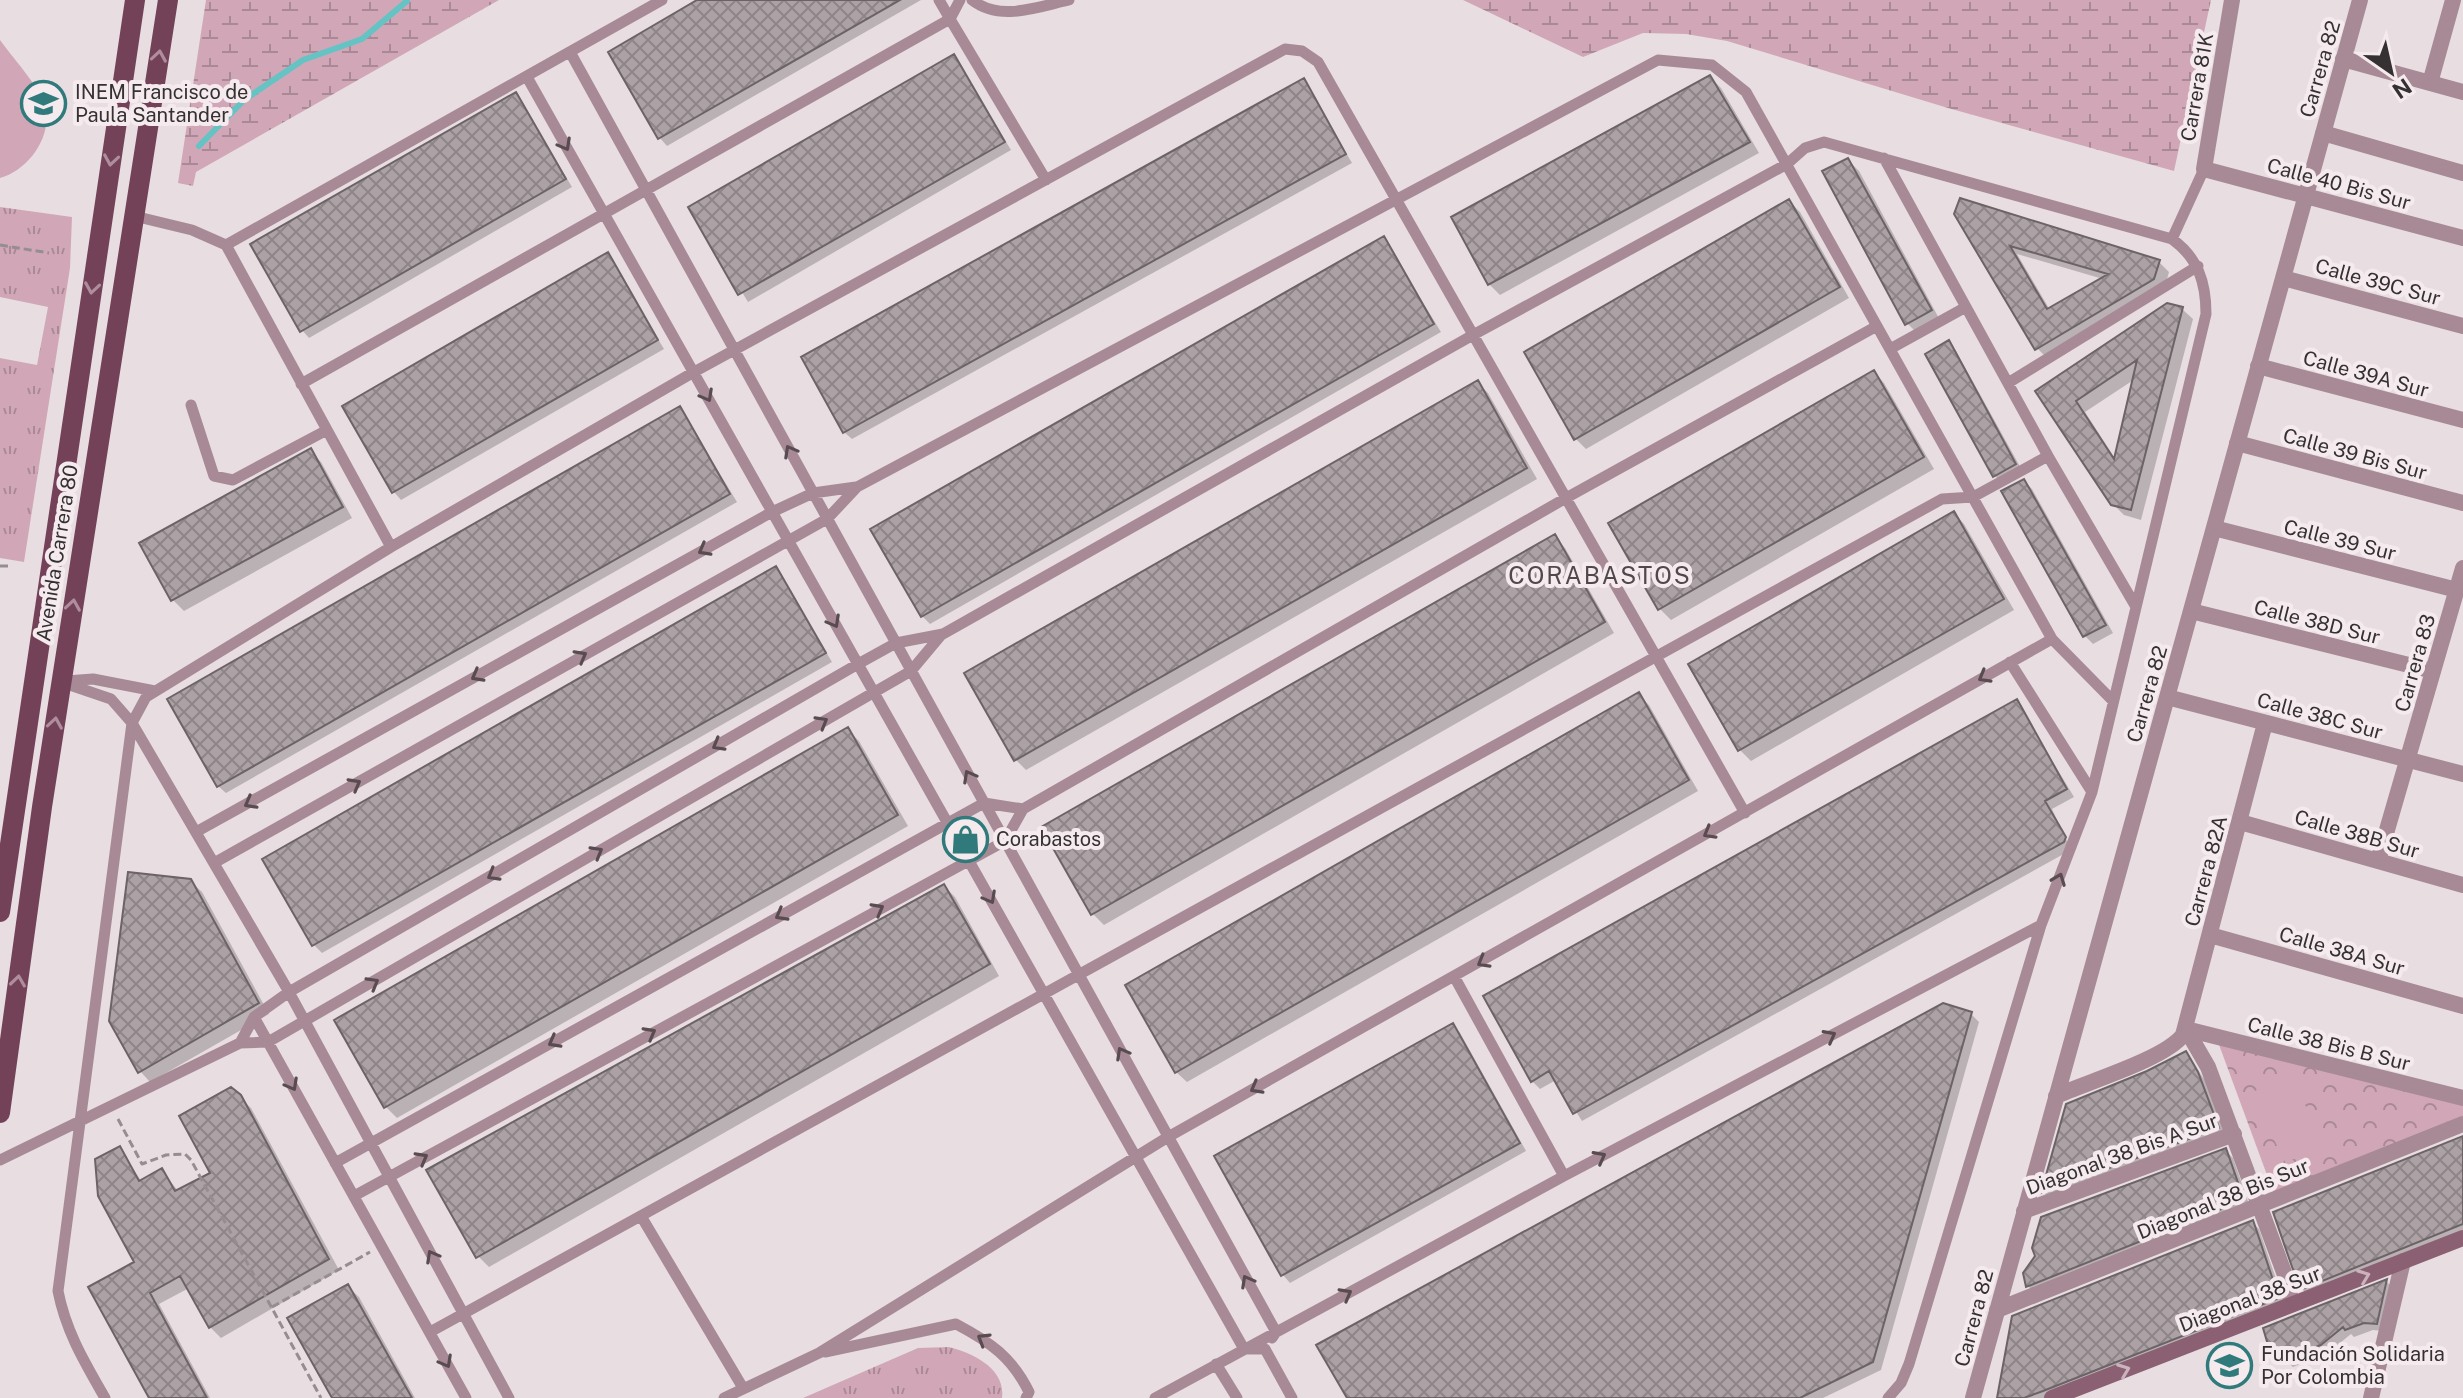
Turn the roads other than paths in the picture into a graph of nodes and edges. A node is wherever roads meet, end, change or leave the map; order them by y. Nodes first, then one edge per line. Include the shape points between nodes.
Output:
1 (135, 0) edge
2 (168, 0) edge
3 (662, 0) edge
4 (939, 0) edge
5 (960, 0) edge
6 (972, 0) edge
7 (1069, 0) edge
8 (2232, 0) edge
9 (2360, 0) edge
10 (2453, 0) edge
11 (950, 19) junction
12 (570, 52) junction
13 (2343, 59) junction
14 (527, 77) junction
15 (2430, 83) junction
16 (2463, 92) edge
17 (2323, 133) junction
18 (1884, 158) junction
19 (1787, 164) junction
20 (2463, 173) edge
21 (2202, 174) junction
22 (1046, 180) junction
23 (646, 190) junction
24 (2306, 196) junction
25 (1396, 200) junction
26 (103, 210) junction
27 (604, 214) junction
28 (134, 216) junction
29 (2463, 238) edge
30 (2172, 239) junction
31 (226, 245) junction
32 (2198, 266) junction
33 (2283, 278) junction
34 (1966, 307) junction
35 (1877, 326) junction
36 (2463, 326) edge
37 (1473, 335) junction
38 (1890, 349) junction
39 (734, 350) junction
40 (2258, 366) junction
41 (694, 372) junction
42 (2008, 383) junction
43 (301, 384) junction
44 (191, 405) dead end
45 (2463, 420) edge
46 (327, 430) junction
47 (2237, 443) junction
48 (2048, 456) junction
49 (857, 487) junction
50 (813, 493) junction
51 (1973, 497) junction
52 (1566, 498) junction
53 (2463, 503) edge
54 (772, 512) junction
55 (827, 519) junction
56 (2214, 528) junction
57 (788, 540) junction
58 (391, 547) junction
59 (2463, 568) edge
60 (2457, 590) junction
61 (2136, 607) junction
62 (2191, 611) junction
63 (943, 634) junction
64 (2052, 639) junction
65 (896, 643) junction
66 (1657, 657) junction
67 (2010, 662) junction
68 (858, 664) junction
69 (911, 671) junction
70 (2433, 671) junction
71 (33, 677) junction
72 (61, 682) junction
73 (155, 691) junction
74 (874, 692) junction
75 (2167, 697) junction
76 (2113, 701) junction
77 (132, 723) junction
78 (2265, 723) junction
79 (2408, 759) junction
80 (2463, 774) edge
81 (2092, 792) junction
82 (984, 803) junction
83 (1023, 809) junction
84 (1745, 813) junction
85 (2240, 822) junction
86 (947, 823) junction
87 (196, 832) junction
88 (1005, 841) junction
89 (968, 859) junction
90 (2378, 861) junction
91 (214, 863) junction
92 (2463, 885) edge
93 (0, 912) edge
94 (2041, 925) junction
95 (2210, 935) junction
96 (1079, 976) junction
97 (1455, 978) junction
98 (289, 992) junction
99 (1045, 995) junction
100 (2463, 1006) edge
101 (254, 1017) junction
102 (305, 1021) junction
103 (2186, 1029) junction
104 (268, 1042) junction
105 (240, 1043) junction
106 (2056, 1096) junction
107 (2463, 1098) edge
108 (0, 1113) edge
109 (78, 1122) junction
110 (2463, 1124) edge
111 (2234, 1134) junction
112 (1168, 1137) junction
113 (371, 1143) junction
114 (1136, 1157) junction
115 (0, 1160) edge
116 (335, 1163) junction
117 (389, 1176) junction
118 (1564, 1176) junction
119 (354, 1196) junction
120 (2258, 1208) junction
121 (2024, 1211) junction
122 (641, 1216) junction
123 (2463, 1238) edge
124 (2403, 1261) junction
125 (2297, 1302) junction
126 (1997, 1310) junction
127 (464, 1314) junction
128 (430, 1332) junction
129 (1276, 1332) junction
130 (1244, 1349) junction
131 (1265, 1349) junction
132 (819, 1353) junction
133 (1216, 1364) junction
134 (743, 1388) junction
135 (105, 1398) edge
136 (466, 1398) edge
137 (509, 1398) edge
138 (724, 1398) edge
139 (1026, 1398) edge
140 (1155, 1398) edge
141 (1237, 1398) edge
142 (1292, 1398) edge
143 (1888, 1398) edge
144 (1973, 1398) edge
145 (2052, 1398) edge
146 (2371, 1398) edge

1 -> 26 main road, Avenida Carrera 80
28 -> 2 main road, Avenida Carrera 80
3 - 12 lane
4 - 11 lane
5 - 11 lane
6 - 7 lane via 983,8 1012,13
8 - 21 street, Carrera 81K
9 - 13 street, Carrera 82
10 - 15 street
11 - 22 lane
11 - 23 lane
12 - 14 lane
12 - 23 lane
13 - 15 street
13 - 17 street, Carrera 82
14 -> 27 lane
14 - 31 lane
15 - 16 street
17 - 20 street
17 - 24 street, Carrera 82
18 - 19 lane via 1824,142 1805,148
18 - 30 lane
18 - 34 lane
19 - 25 lane via 1746,92 1712,65 1658,60
19 - 35 lane
19 - 37 lane
21 - 24 street, Calle 40 Bis Sur
21 - 30 lane
22 - 25 lane via 1285,49 1302,51 1318,62
22 - 39 lane
23 - 27 lane
23 - 39 lane
24 - 29 street, Calle 40 Bis Sur
24 - 33 street, Carrera 82
25 - 37 lane
25 - 49 lane
26 - 28 main road
26 -> 71 main road, Avenida Carrera 80
27 - 41 lane
27 - 43 lane
28 - 31 lane via 192,230
72 -> 28 main road, Avenida Carrera 80
30 - 32 lane
31 - 43 lane
32 - 42 lane
32 - 61 lane via 2206,289 2206,314
33 - 36 street, Calle 39C Sur
33 - 40 street, Carrera 82
34 - 38 lane
34 - 42 lane
35 - 38 lane
35 - 52 lane
37 - 52 lane
37 - 63 lane
38 - 51 lane
39 - 41 lane
50 -> 39 lane
40 - 45 street, Calle 39A Sur
40 - 47 street, Carrera 82
41 -> 54 lane
41 - 58 lane
42 - 48 lane
43 - 46 lane
44 - 46 lane via 214,476 233,480
46 - 58 lane
47 - 53 street, Calle 39 Bis Sur
47 - 56 street, Carrera 82
48 - 51 lane
48 - 61 lane
49 - 50 lane
49 - 55 lane
50 - 54 lane
50 - 55 lane
51 - 64 lane
51 - 66 lane via 1942,499
52 - 66 lane
52 - 83 lane
54 - 57 lane
54 -> 87 lane
55 - 57 lane
55 - 65 lane
56 - 60 street, Calle 39 Sur
56 - 62 street, Carrera 82
57 -> 68 lane
91 -> 57 lane
58 - 73 lane
59 - 60 street, Carrera 83
60 - 70 street, Carrera 83
61 - 76 lane
62 - 70 street, Calle 38D Sur
62 - 75 street, Carrera 82
63 - 65 lane
63 - 69 lane
64 - 67 lane
64 - 76 lane
65 - 68 lane
65 - 69 lane
66 - 84 lane
66 - 96 lane
67 - 81 lane
67 -> 84 lane
68 - 74 lane
68 -> 98 lane
69 - 74 lane
82 -> 69 lane
70 - 79 street, Carrera 83
71 - 72 main road
71 - 93 main road, Avenida Carrera 80
72 - 73 lane via 93,679
72 - 77 lane via 111,699
108 -> 72 main road, Avenida Carrera 80
73 - 77 lane
74 - 86 lane
102 -> 74 lane
75 - 78 street, Calle 38C Sur
75 - 106 street, Carrera 82
76 - 81 lane
77 - 87 lane
77 - 109 lane
78 - 79 street, Calle 38C Sur
78 - 85 street, Carrera 82A
79 - 80 street, Calle 38C Sur
79 - 90 street, Carrera 83
94 -> 81 lane
82 - 83 lane
82 - 86 lane
82 - 88 lane
83 - 88 lane
84 -> 97 lane
85 - 90 street, Calle 38B Sur
85 - 95 street, Carrera 82A
86 - 89 lane
86 -> 113 lane
87 - 91 lane
88 - 89 lane
88 - 96 lane
89 -> 99 lane
117 -> 89 lane
90 - 92 street, Calle 38B Sur
91 - 98 lane
118 -> 94 lane
94 - 143 lane via 1909,1364
95 - 100 street, Calle 38A Sur
95 - 103 street, Carrera 82A
96 - 99 lane
112 -> 96 lane
97 -> 112 lane
97 - 118 lane
98 - 101 lane
98 - 102 lane
99 - 114 lane
99 - 122 lane
101 - 104 lane
101 - 105 lane
102 - 104 lane
102 - 113 lane
103 - 106 street via 2175,1046 2156,1057
103 - 107 street, Calle 38 Bis B Sur
103 - 111 street via 2208,1067
104 - 105 lane
104 -> 116 lane
105 - 109 lane
106 - 121 street, Carrera 82
109 - 115 lane
109 - 135 lane via 58,1291 76,1348
110 - 120 street, Diagonal 38 Bis Sur
111 - 120 street
111 - 121 street, Diagonal 38 Bis A Sur
112 - 114 lane
129 -> 112 lane
113 - 116 lane
113 - 117 lane
114 - 130 lane
114 - 132 lane
116 - 119 lane
117 - 119 lane
127 -> 117 lane
129 -> 118 lane
119 - 128 lane
120 - 125 street
120 - 126 street, Diagonal 38 Bis Sur
121 - 126 street, Carrera 82
122 - 127 lane
122 - 134 lane
123 - 124 street, Diagonal 38 Sur
125 -> 124 street, Diagonal 38 Sur
124 - 146 street
145 -> 125 street, Diagonal 38 Sur
126 - 144 street, Carrera 82
127 - 128 lane
127 - 137 lane
128 -> 136 lane
129 - 130 lane
129 - 131 lane
130 - 131 lane
130 - 133 lane
131 - 142 lane
132 - 134 lane
139 -> 132 lane via 1029,1392 1003,1351 956,1324
133 - 140 lane
133 - 141 lane
134 - 138 lane

